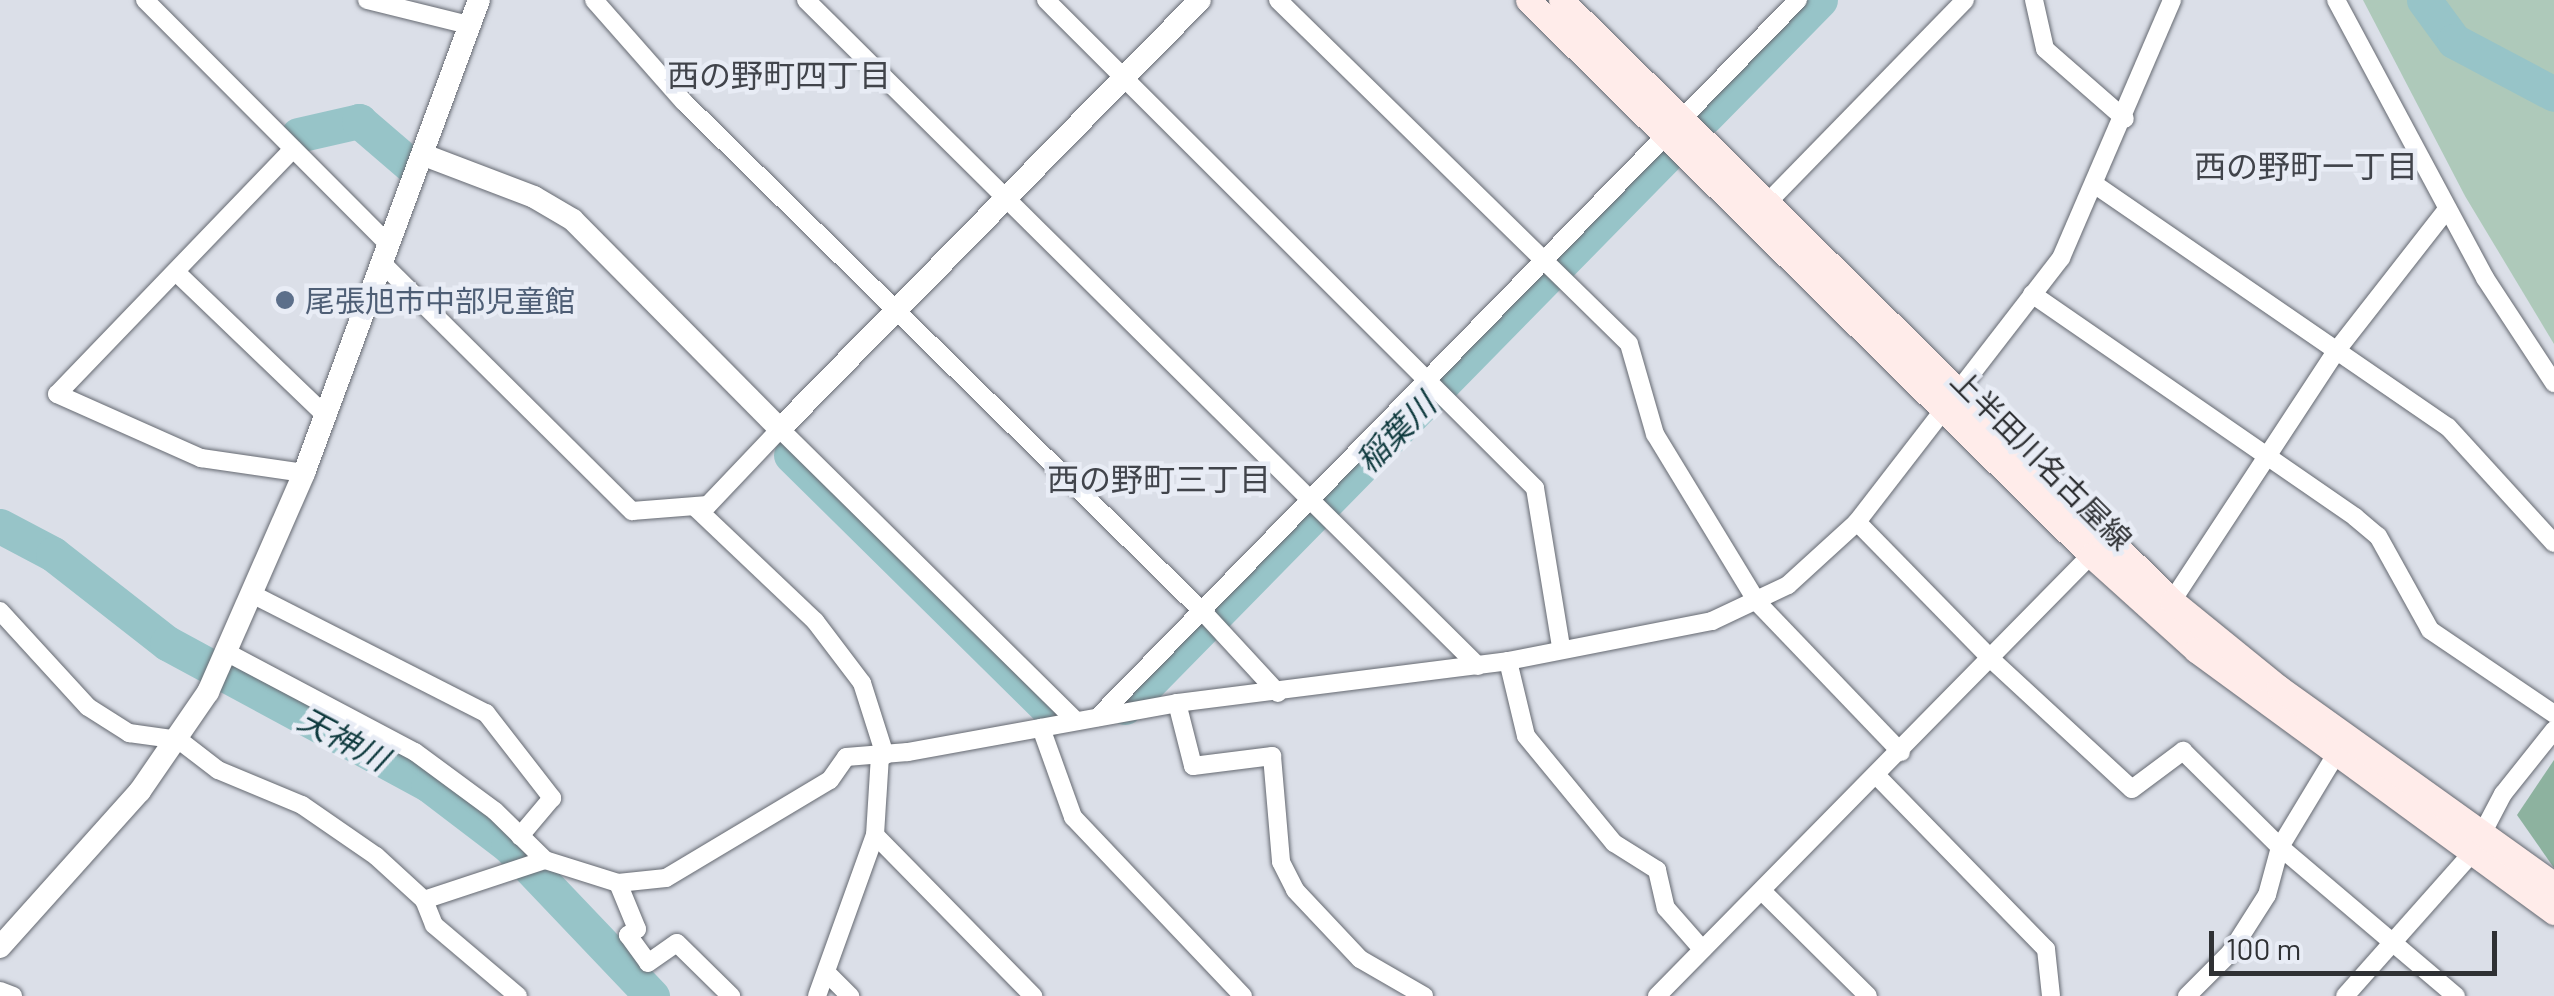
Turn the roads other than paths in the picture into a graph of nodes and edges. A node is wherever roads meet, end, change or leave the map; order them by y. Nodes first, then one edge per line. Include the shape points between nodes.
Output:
1 (145, 0) edge
2 (367, 0) edge
3 (479, 0) edge
4 (594, 0) edge
5 (806, 0) edge
6 (1046, 0) edge
7 (1200, 0) edge
8 (1278, 0) edge
9 (1528, 0) edge
10 (1561, 0) edge
11 (1798, 0) edge
12 (1966, 0) edge
13 (2034, 0) edge
14 (2172, 0) edge
15 (2336, 0) edge
16 (469, 25) junction
17 (1121, 74) junction
18 (2125, 118) junction
19 (1673, 126) junction
20 (294, 149) junction
21 (424, 155) junction
22 (2097, 186) junction
23 (1004, 196) junction
24 (1768, 202) junction
25 (2447, 209) junction
26 (386, 254) junction
27 (1547, 261) junction
28 (176, 272) junction
29 (2032, 294) junction
30 (896, 313) junction
31 (2337, 350) junction
32 (1428, 382) junction
33 (2554, 383) edge
34 (1950, 398) junction
35 (326, 416) junction
36 (780, 429) junction
37 (2267, 457) junction
38 (304, 474) junction
39 (1312, 498) junction
40 (697, 509) junction
41 (1857, 522) junction
42 (2554, 543) edge
43 (2091, 555) junction
44 (252, 594) junction
45 (2172, 601) junction
46 (1757, 602) junction
47 (0, 611) edge
48 (1208, 617) junction
49 (1560, 647) junction
50 (226, 653) junction
51 (1992, 660) junction
52 (1508, 661) junction
53 (1478, 666) junction
54 (1278, 693) junction
55 (1177, 703) junction
56 (2554, 714) edge
57 (1097, 717) junction
58 (1076, 721) junction
59 (1041, 728) junction
60 (2554, 730) edge
61 (179, 740) junction
62 (1901, 752) junction
63 (883, 756) junction
64 (2336, 756) junction
65 (1876, 776) junction
66 (876, 835) junction
67 (520, 836) junction
68 (2477, 844) junction
69 (2280, 846) junction
70 (544, 860) junction
71 (618, 883) junction
72 (2554, 885) edge
73 (1762, 891) junction
74 (424, 900) junction
75 (2554, 912) edge
76 (2390, 944) junction
77 (0, 948) edge
78 (1702, 949) junction
79 (827, 973) junction
80 (0, 991) edge
81 (13, 996) edge
82 (518, 996) edge
83 (732, 996) edge
84 (817, 996) edge
85 (850, 996) edge
86 (1032, 996) edge
87 (1244, 996) edge
88 (1424, 996) edge
89 (1657, 996) edge
90 (1868, 996) edge
91 (2051, 996) edge
92 (2186, 996) edge
93 (2345, 996) edge
94 (2456, 996) edge

1 - 20 street
2 - 16 street
3 - 16 street
4 - 30 street via 683,101
5 - 23 street
6 - 17 street
7 - 17 street
8 - 27 street
9 - 19 main road, 上半田川名古屋線
10 - 19 main road, 上半田川名古屋線
11 - 19 street
12 - 24 street
13 - 18 street via 2045,49
14 - 18 street
15 - 25 street
16 - 21 street
17 - 23 street
17 - 32 street
18 - 22 street
19 - 24 main road, 上半田川名古屋線
19 - 27 street
19 - 34 main road, 上半田川名古屋線
20 - 26 street
20 - 28 street
21 - 26 street
21 - 36 street via 545,202 573,220
22 - 29 street via 2061,258
22 - 31 street
23 - 30 street
23 - 39 street
24 - 34 main road, 上半田川名古屋線
25 - 31 street
25 - 33 street
26 - 35 street
26 - 40 street via 632,511
27 - 32 street
27 - 46 street via 1629,344 1655,434
28 - 35 street
28 - 38 street via 57,394 201,458
29 - 34 street
29 - 37 street
30 - 36 street
30 - 48 street
31 - 37 street
31 - 42 street via 2448,428
32 - 39 street
32 - 49 street via 1535,488
34 - 41 street
34 - 43 main road, 上半田川名古屋線
34 - 45 main road, 上半田川名古屋線
35 - 38 street
36 - 40 street
36 - 58 street
37 - 45 street
37 - 56 street via 2378,536 2430,630 2446,645
38 - 44 street
39 - 48 street
39 - 53 street
40 - 63 street via 815,621 862,683
41 - 46 street via 1788,585
41 - 51 street
43 - 51 street
43 - 64 main road, 上半田川名古屋線 via 2247,692
44 - 50 street
44 - 67 street via 486,712 552,798
45 - 68 main road, 上半田川名古屋線
46 - 49 street via 1712,621
46 - 62 street
47 - 61 street via 88,706 129,733
48 - 54 street
48 - 57 street
49 - 52 street
50 - 61 street
50 - 67 street via 415,752
51 - 62 street
51 - 69 street via 2132,789 2183,750
52 - 53 street
52 - 78 street via 1526,736 1614,843 1657,870 1666,908
53 - 54 street
54 - 55 street
55 - 57 street
55 - 88 street via 1193,766 1272,756 1280,862 1295,890 1360,959
57 - 58 street
58 - 59 street
59 - 63 street
59 - 87 street via 1073,817
60 - 68 street via 2503,794
61 - 74 street via 218,770 302,806
61 - 77 street
62 - 65 street
63 - 66 street
63 - 71 street via 846,757 830,780 666,878
64 - 68 main road, 上半田川名古屋線
64 - 69 street
65 - 73 street
65 - 91 street via 2046,949
66 - 79 street
66 - 86 street
67 - 70 street
68 - 72 main road, 上半田川名古屋線
68 - 75 main road, 上半田川名古屋線
68 - 76 street
69 - 76 street
69 - 92 street via 2267,894 2230,953
70 - 71 street
70 - 74 street
71 - 83 street via 637,929 628,935 648,962 676,943
73 - 78 street
73 - 90 street
74 - 82 street via 434,924
76 - 93 street
76 - 94 street
78 - 89 street
79 - 84 street
79 - 85 street
80 - 81 street

